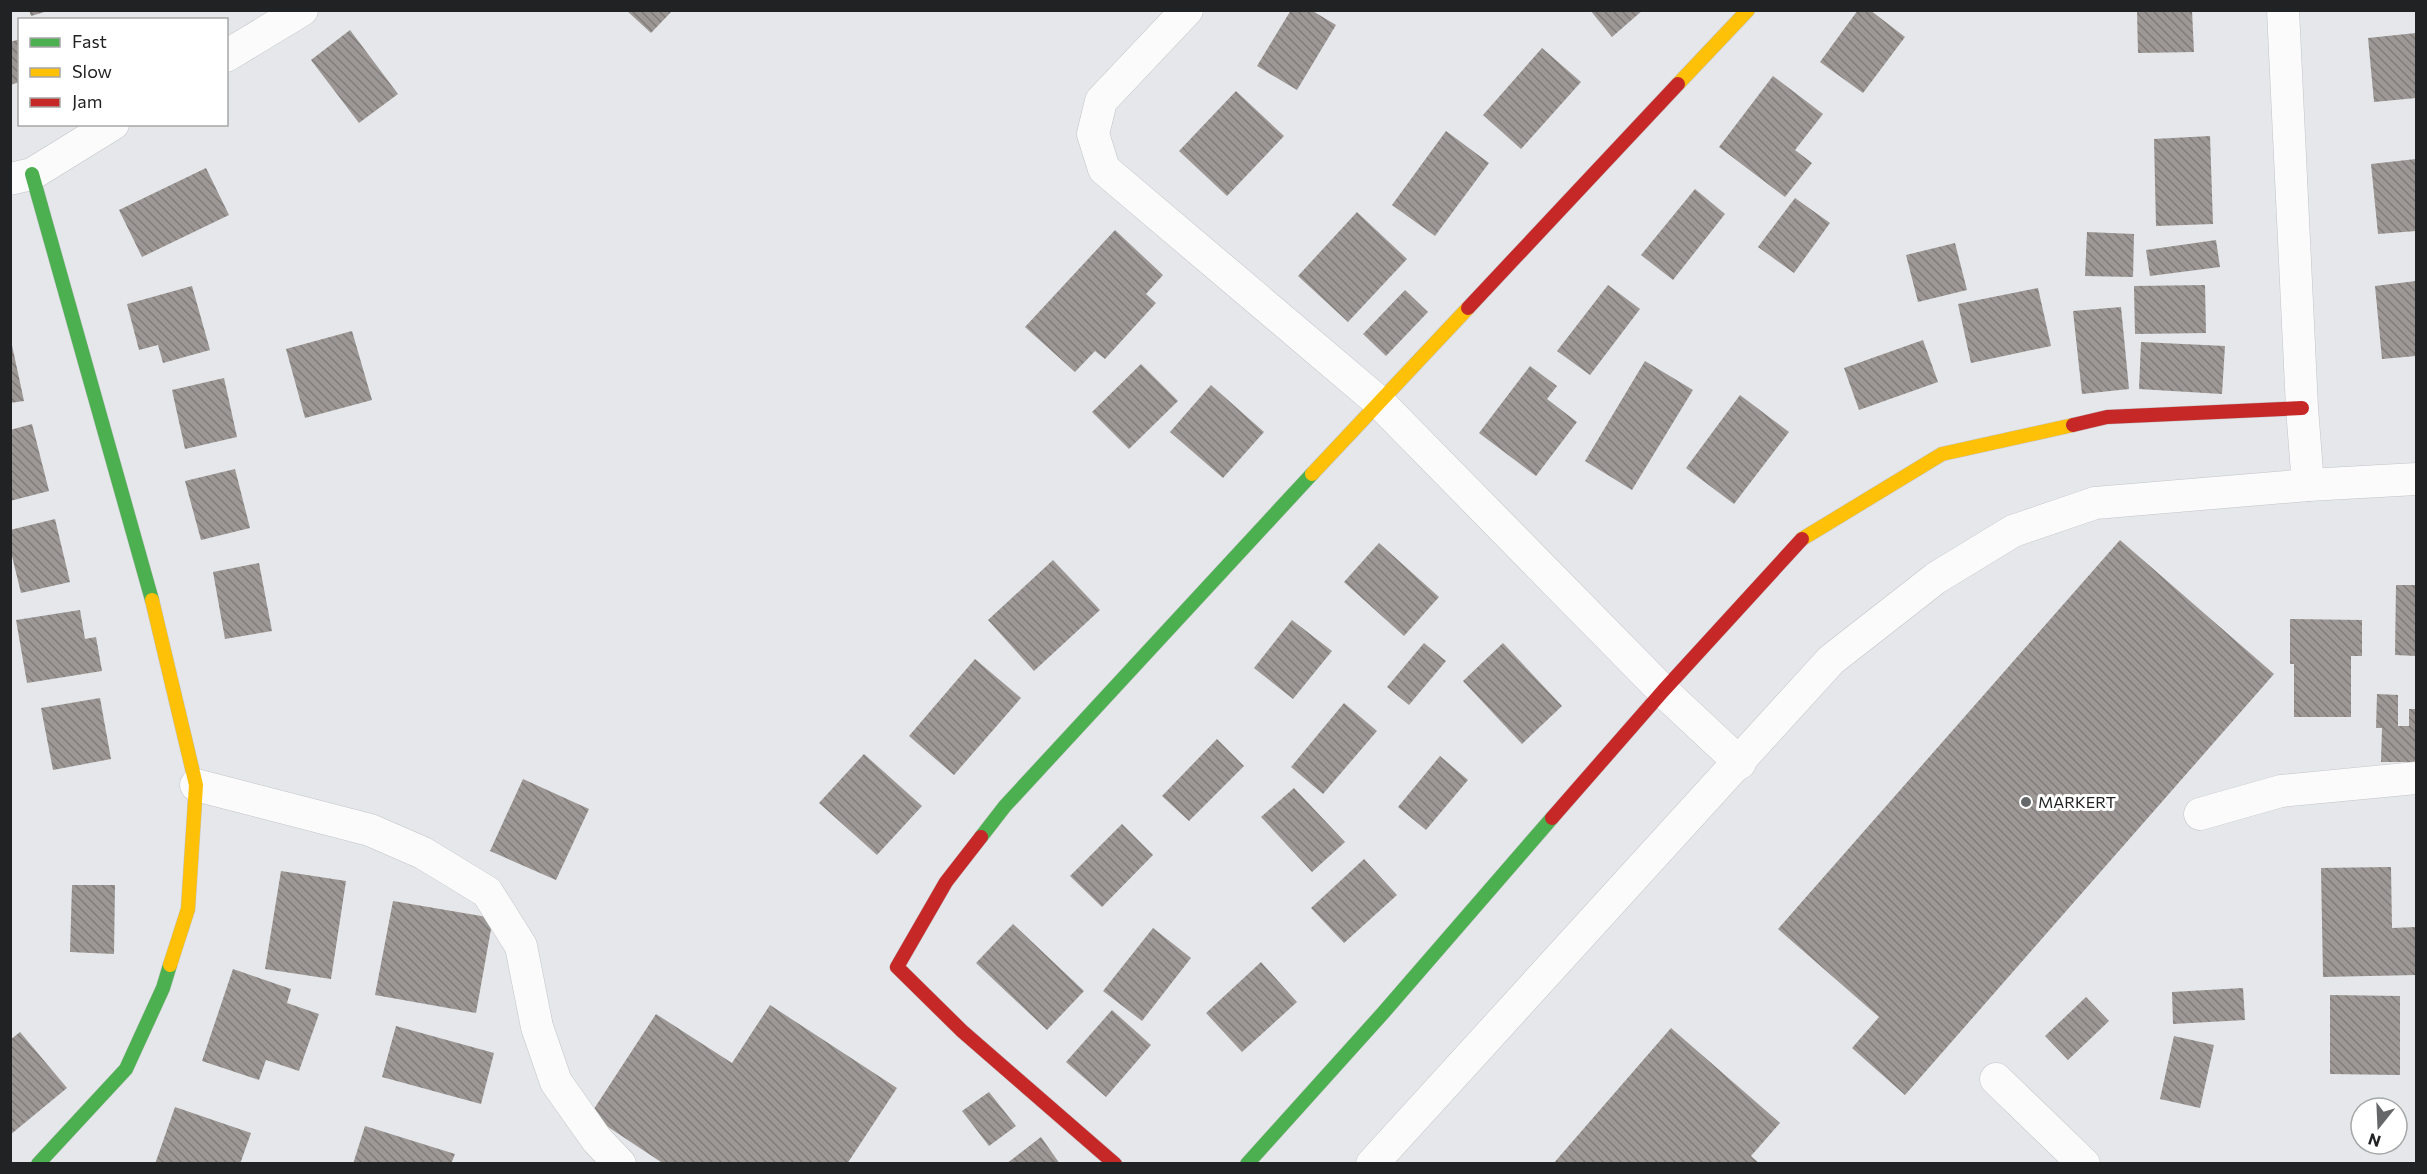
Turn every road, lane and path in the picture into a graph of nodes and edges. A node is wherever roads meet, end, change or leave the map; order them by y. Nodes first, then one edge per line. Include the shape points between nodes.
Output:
1 (302, 10) edge
2 (1187, 10) edge
3 (1748, 10) edge
4 (2283, 10) edge
5 (228, 55) edge
6 (109, 126) edge
7 (21, 176) edge
8 (1379, 402) junction
9 (2302, 408) junction
10 (2416, 479) edge
11 (2308, 485) junction
12 (1663, 691) junction
13 (1740, 763) junction
14 (2416, 778) edge
15 (196, 785) junction
16 (2200, 814) dead end
17 (1996, 1080) dead end
18 (38, 1164) edge
19 (620, 1164) edge
20 (1115, 1164) edge
21 (1247, 1164) edge
22 (1372, 1164) edge
23 (2084, 1164) edge

1 - 5 street
2 - 8 street via 1101,100 1093,134 1104,169
3 - 8 street
4 - 9 street
6 - 7 street
7 - 15 street via 145,569
8 - 12 street
8 - 20 street via 1005,806 946,882 897,967 962,1031
9 - 11 street
9 - 12 street via 2107,417 1942,454 1802,539
10 - 11 street
11 - 13 street via 2095,503 2013,531 1935,578 1831,660
12 - 13 street
12 - 21 street
13 - 22 street
14 - 16 street via 2281,791
15 - 18 street via 188,909 163,988 126,1069
15 - 19 street via 370,830 423,853 487,892 521,946 537,1027 556,1082 597,1140
17 - 23 street

